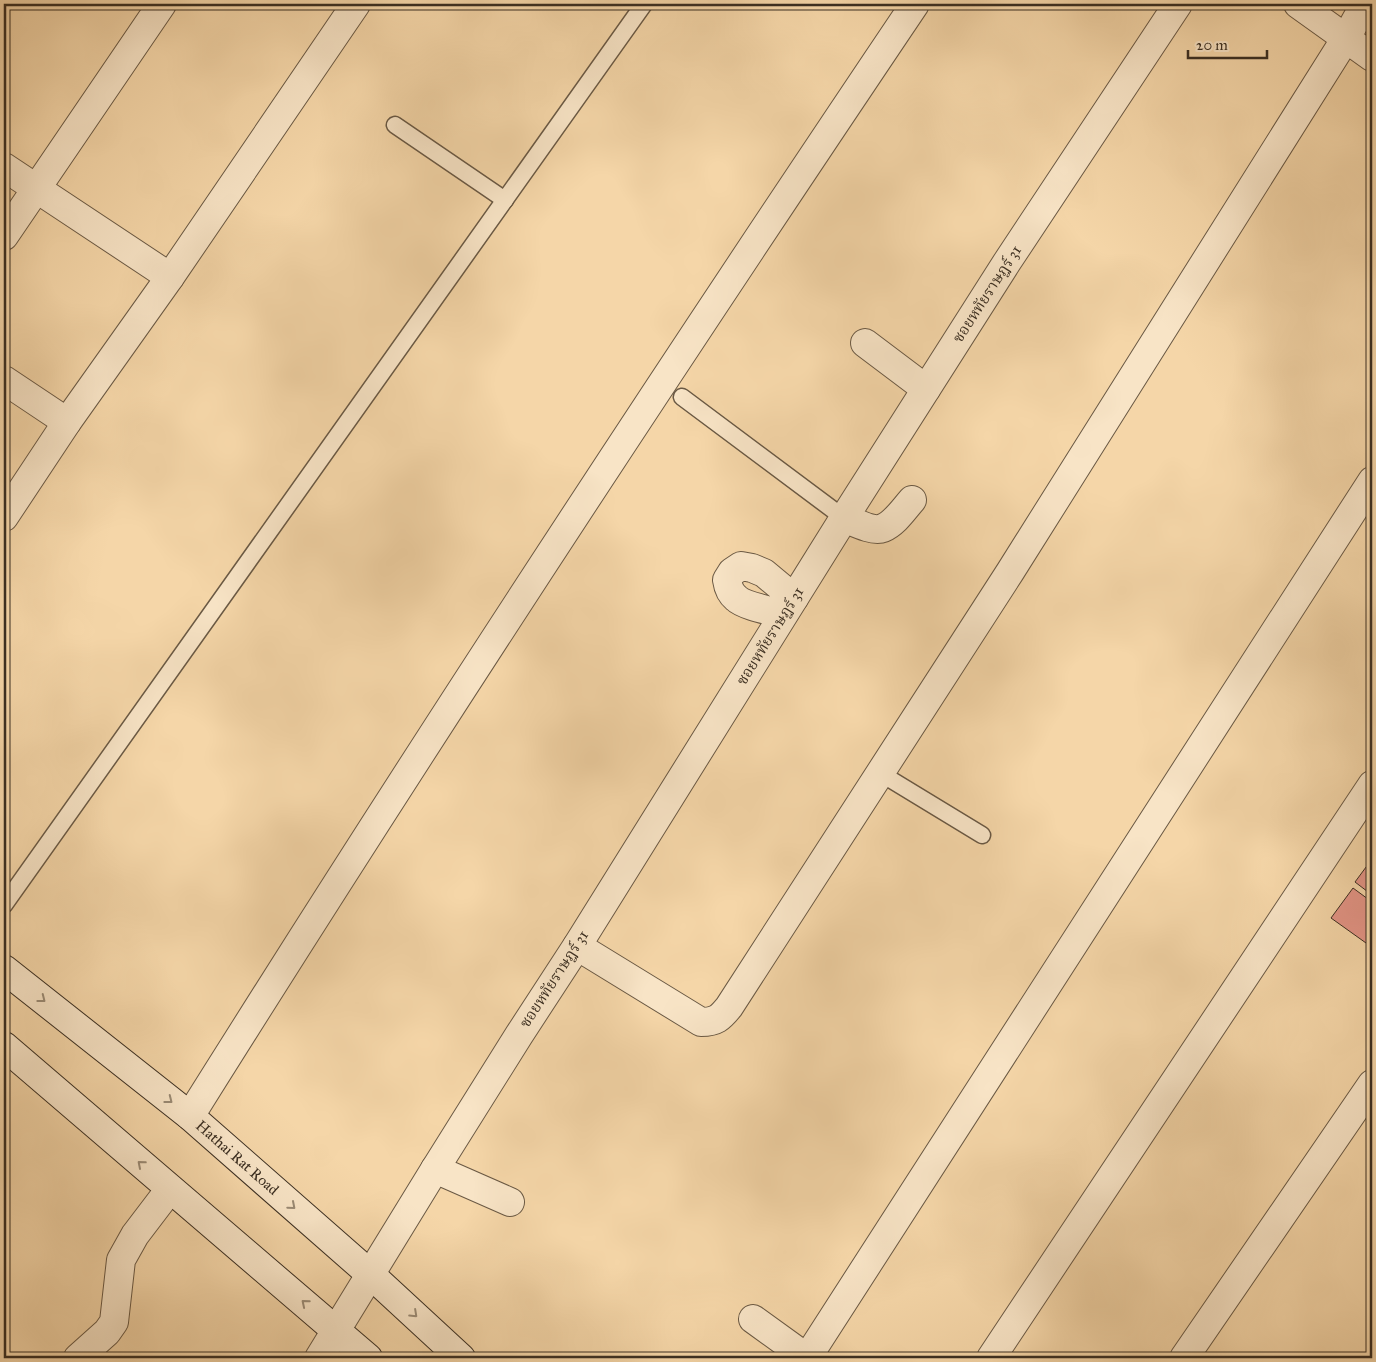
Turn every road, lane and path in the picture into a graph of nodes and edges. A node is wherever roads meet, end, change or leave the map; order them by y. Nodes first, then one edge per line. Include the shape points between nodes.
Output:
1 (162, 4) edge
2 (356, 4) edge
3 (644, 4) edge
4 (915, 4) edge
5 (1178, 4) edge
6 (1298, 4) edge
7 (1365, 4) edge
8 (1346, 38) junction
9 (1372, 57) edge
10 (395, 125) dead end
11 (4, 167) edge
12 (36, 189) junction
13 (504, 200) junction
14 (4, 236) edge
15 (170, 277) junction
16 (865, 343) dead end
17 (4, 380) edge
18 (926, 390) junction
19 (682, 397) dead end
20 (67, 422) junction
21 (1372, 481) edge
22 (912, 500) dead end
23 (4, 517) edge
24 (844, 518) junction
25 (880, 773) junction
26 (1372, 785) edge
27 (982, 835) dead end
28 (4, 905) edge
29 (576, 946) junction
30 (4, 969) edge
31 (4, 1046) edge
32 (1372, 1084) edge
33 (190, 1116) junction
34 (434, 1170) junction
35 (170, 1189) junction
36 (510, 1202) dead end
37 (370, 1274) junction
38 (753, 1319) dead end
39 (336, 1330) junction
40 (78, 1358) edge
41 (319, 1358) edge
42 (368, 1358) edge
43 (462, 1358) edge
44 (807, 1358) edge
45 (992, 1358) edge
46 (1184, 1358) edge

1 - 12 street
2 - 15 street
3 - 13 lane
4 - 33 street via 460,691
5 - 18 street, ซอยหทัยราษฎร์ 31
6 - 8 street
7 - 8 street
8 - 9 street
8 - 25 street
10 - 13 lane
11 - 12 street
12 - 14 street
12 - 15 street
13 - 28 lane
15 - 20 street
16 - 18 street
17 - 20 street
18 - 24 street, ซอยหทัยราษฎร์ 31
19 - 24 lane
20 - 23 street
21 - 44 street
22 - 24 street via 882,528 869,528
24 - 29 street, ซอยหทัยราษฎร์ 31
25 - 27 lane
25 - 29 street via 729,1007 713,1022 702,1022
26 - 45 street
29 - 34 street, ซอยหทัยราษฎร์ 31
30 -> 33 street, Hathai Rat Road
35 -> 31 street
32 - 46 street
33 -> 37 street, Hathai Rat Road
34 - 36 street
34 - 37 street, ซอยหทัยราษฎร์ 31
39 -> 35 street
35 - 40 street via 135,1235 121,1260 114,1322
37 - 39 street, ซอยหทัยราษฎร์ 31
37 -> 43 street, Hathai Rat Road
38 - 44 street
39 - 41 street, ซอยหทัยราษฎร์ 31
39 - 42 street

